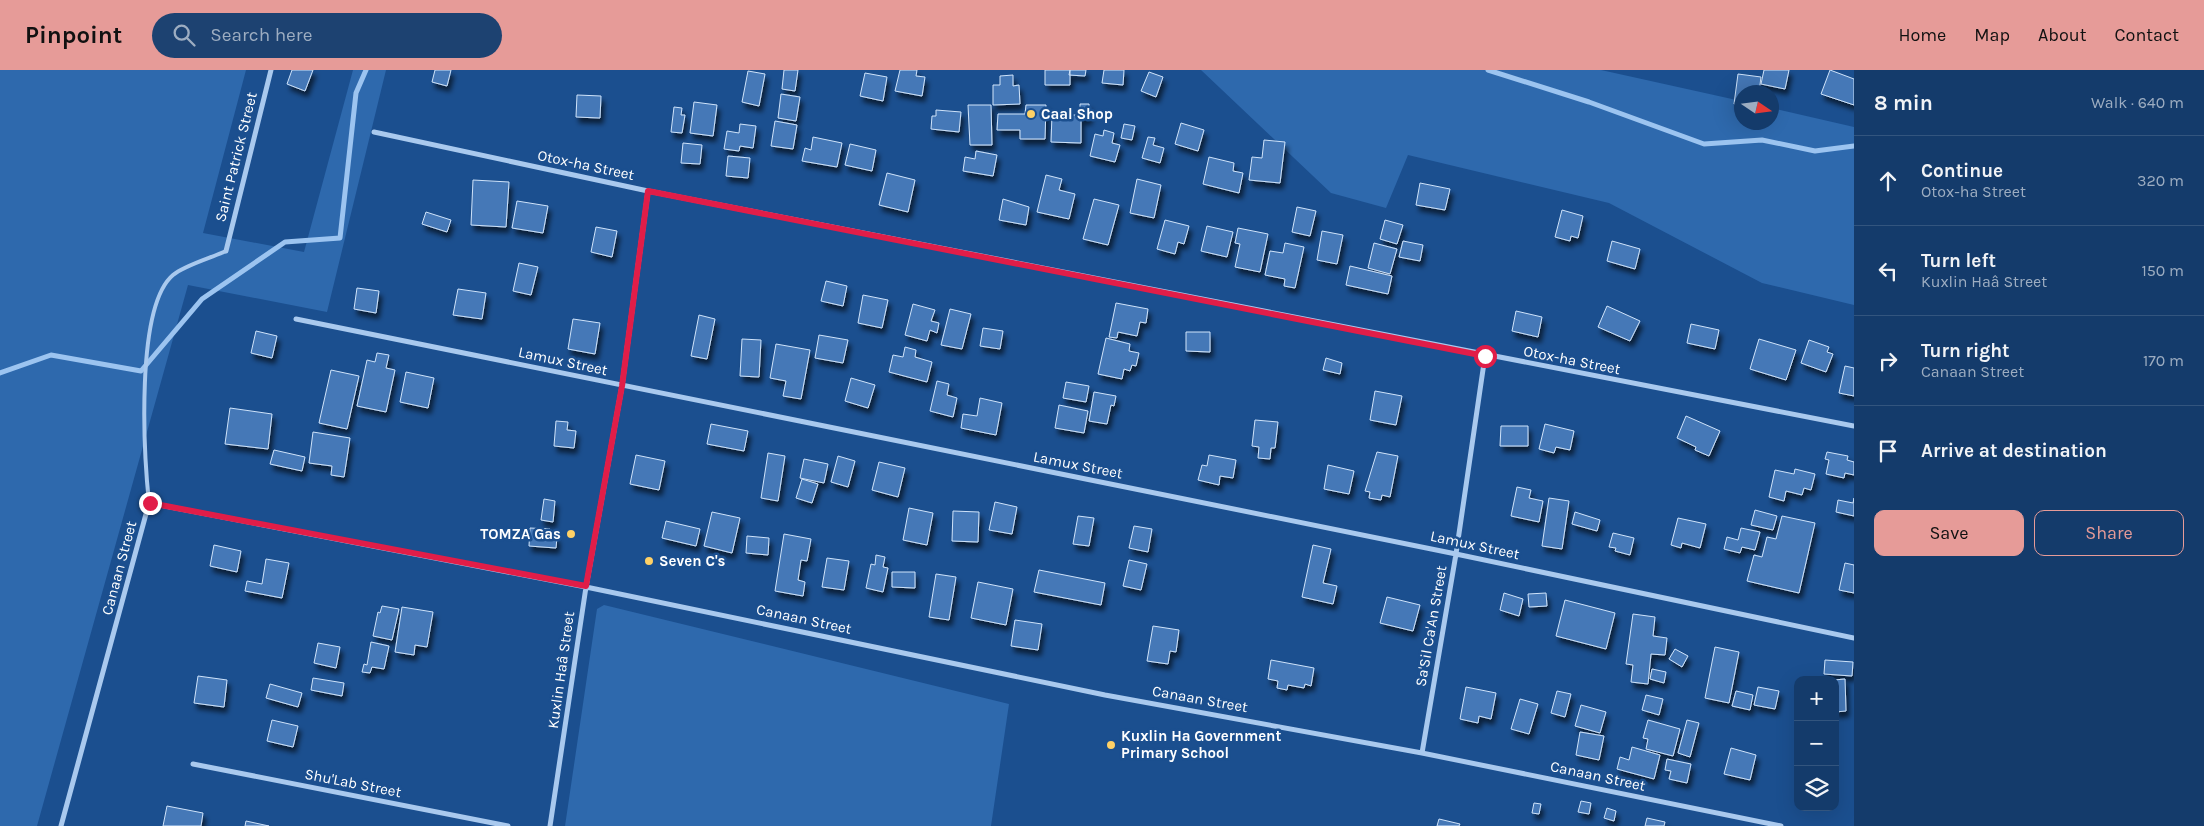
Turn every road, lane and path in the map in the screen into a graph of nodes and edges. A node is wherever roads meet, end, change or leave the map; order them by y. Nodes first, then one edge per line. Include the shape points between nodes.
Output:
1 (271, 70) edge
2 (374, 132) dead end
3 (648, 191) junction
4 (226, 251) joint
5 (296, 319) dead end
6 (1485, 356) junction
7 (622, 386) junction
8 (1854, 426) edge
9 (150, 503) junction
10 (1456, 554) junction
11 (586, 586) junction
12 (1854, 638) edge
13 (1422, 752) junction
14 (192, 764) dead end
15 (61, 826) edge
16 (508, 826) edge
17 (550, 826) edge
18 (1781, 826) edge

1 - 4 street, Saint Patrick Street
2 - 3 street, Otox-ha Street
3 - 6 street, Otox-ha Street
3 - 7 street, Kuxlin Haâ Street
4 - 9 lane via 174,274 162,289 153,316 143,414 144,459
5 - 7 street, Lamux Street
6 - 8 street, Otox-ha Street
6 - 10 street, Sa'Sil Ca'An Street
7 - 10 street, Lamux Street
7 - 11 street, Kuxlin Haâ Street
9 - 11 street, Canaan Street
9 - 15 street, Canaan Street
10 - 12 street, Lamux Street
10 - 13 street, Sa'Sil Ca'An Street
11 - 13 street, Canaan Street via 1105,694
11 - 17 street, Kuxlin Haâ Street
13 - 18 street, Canaan Street
14 - 16 street, Shu'Lab Street

